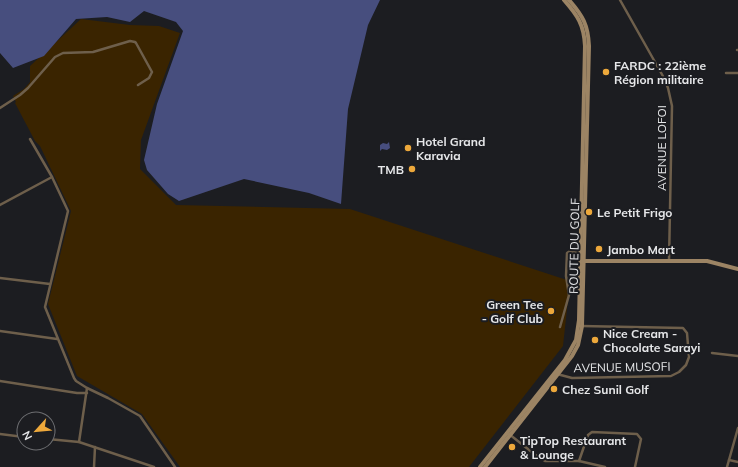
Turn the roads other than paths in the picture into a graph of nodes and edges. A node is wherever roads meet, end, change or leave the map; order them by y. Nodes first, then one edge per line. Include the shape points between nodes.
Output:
1 (564, 0) edge
2 (569, 0) edge
3 (620, 0) edge
4 (726, 73) dead end
5 (738, 73) edge
6 (138, 85) dead end
7 (0, 108) edge
8 (30, 139) dead end
9 (52, 177) junction
10 (0, 205) edge
11 (583, 254) junction
12 (582, 261) junction
13 (669, 261) junction
14 (738, 269) edge
15 (0, 278) edge
16 (50, 284) junction
17 (580, 326) junction
18 (560, 328) dead end
19 (0, 331) edge
20 (58, 339) junction
21 (712, 353) dead end
22 (738, 356) edge
23 (556, 374) junction
24 (0, 382) edge
25 (87, 388) junction
26 (87, 393) junction
27 (738, 428) edge
28 (0, 434) edge
29 (509, 434) junction
30 (16, 436) edge
31 (56, 440) edge
32 (79, 442) junction
33 (95, 447) junction
34 (729, 460) junction
35 (579, 461) junction
36 (738, 462) edge
37 (94, 467) edge
38 (154, 467) edge
39 (176, 467) edge
40 (480, 467) edge
41 (485, 467) edge
42 (605, 467) edge
43 (636, 467) edge
44 (727, 467) edge

1 - 11 main road via 580,20 584,36
2 - 11 main road, ROUTE DU GOLF via 585,21 588,39
3 - 13 street, AVENUE LOFOI via 664,78 672,106
4 - 5 street
6 - 7 street via 152,72 136,43 130,41 92,52 58,55 28,88
8 - 9 street
9 - 10 street
9 - 16 street via 68,212
11 - 12 main road, ROUTE DU GOLF
11 - 18 street via 570,251 567,253 566,276 569,295
12 - 13 main road
12 - 17 main road, ROUTE DU GOLF
13 - 14 main road via 707,261
15 - 16 street
16 - 20 street via 45,307
17 - 23 main road, ROUTE DU GOLF via 576,349
17 - 23 street, AVENUE MUSOFI via 683,328 687,333 688,360 677,374 671,376 572,378
19 - 20 street
20 - 25 street via 74,378
21 - 22 street
23 - 29 main road, ROUTE DU GOLF
24 - 26 street
25 - 26 street
25 - 39 street via 140,416
26 - 32 street
27 - 34 street
28 - 30 street
29 - 35 street via 545,461
29 - 40 main road
29 - 41 main road, ROUTE DU GOLF
31 - 32 street
32 - 33 street
33 - 37 street
33 - 38 street
34 - 36 street
34 - 44 street
35 - 42 street
35 - 43 street via 588,435 592,432 637,434 641,439

